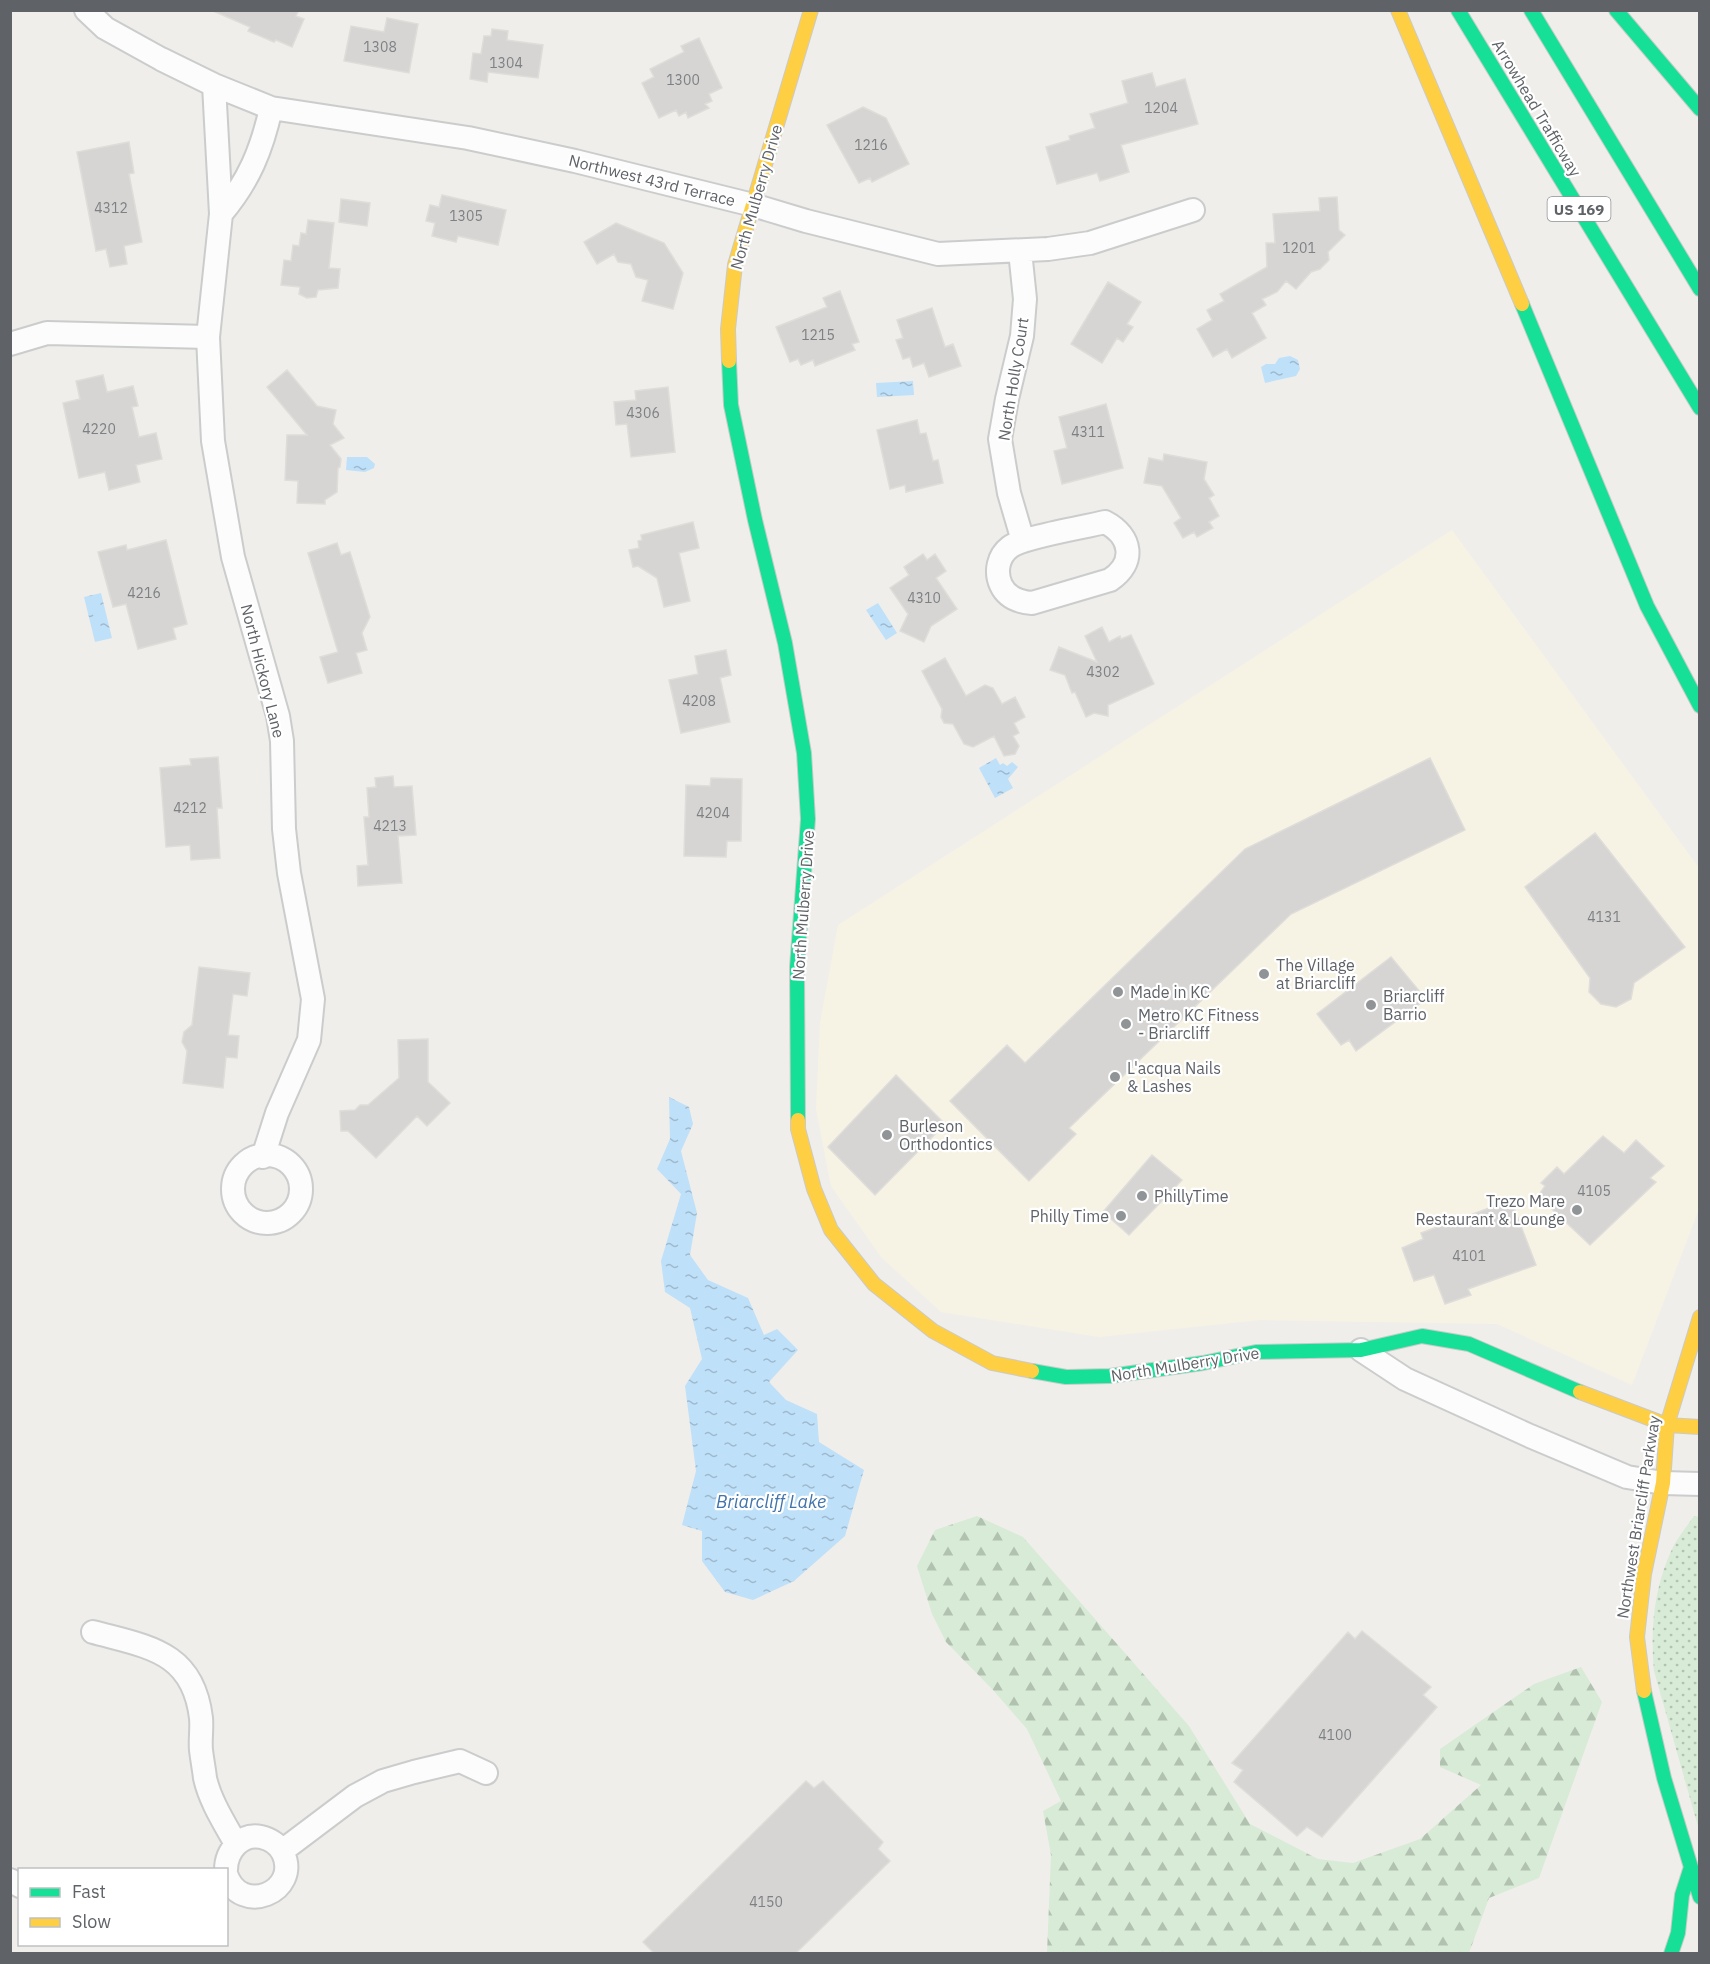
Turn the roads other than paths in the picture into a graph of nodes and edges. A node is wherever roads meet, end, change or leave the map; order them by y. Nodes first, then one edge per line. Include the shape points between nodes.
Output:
1 (86, 10) edge
2 (811, 10) edge
3 (1398, 10) edge
4 (1458, 10) edge
5 (1531, 10) edge
6 (1616, 10) edge
7 (214, 85) junction
8 (272, 108) junction
9 (1700, 109) edge
10 (753, 205) junction
11 (1193, 210) dead end
12 (221, 214) junction
13 (1020, 251) junction
14 (1700, 290) edge
15 (208, 337) junction
16 (10, 344) edge
17 (1700, 408) edge
18 (1023, 541) junction
19 (1700, 706) edge
20 (263, 1157) dead end
21 (1700, 1317) edge
22 (1361, 1350) junction
23 (1667, 1425) junction
24 (1700, 1427) edge
25 (1664, 1483) junction
26 (1700, 1484) edge
27 (93, 1632) dead end
28 (486, 1773) dead end
29 (236, 1844) junction
30 (282, 1851) junction
31 (1691, 1866) junction
32 (226, 1868) edge
33 (228, 1880) edge
34 (1700, 1897) edge
35 (1671, 1953) edge

1 - 7 street via 105,28
2 - 10 main road, North Mulberry Drive
3 - 19 main road via 1647,606
4 - 17 main road, Arrowhead Trafficway / US 169
5 - 14 main road
6 - 9 main road
7 - 8 street, Northwest 43rd Terrace
7 - 12 street, North Hickory Lane
8 - 10 street, Northwest 43rd Terrace via 468,138
8 - 12 street via 264,142 252,167 238,195
10 - 13 street, Northwest 43rd Terrace via 938,254
10 - 22 main road, North Mulberry Drive via 735,265 728,329 731,405 785,643 804,753 808,819 798,967 798,1129 814,1189 831,1230 891,1299 933,1331 992,1363 1066,1377 1110,1376 1256,1352
11 - 13 street, Northwest 43rd Terrace via 1090,243
12 - 15 street, North Hickory Lane
13 - 18 street, North Holly Court via 1025,299 1022,336 1000,439 1009,493
15 - 16 street via 47,333
15 - 20 street, North Hickory Lane via 213,441 233,557 278,716 284,829 313,999 309,1040 277,1113
18 - 18 street via 1003,555 998,573 1004,591 1021,602 1032,603 1110,580 1119,574 1128,555 1122,534 1105,522
21 - 23 main road, Northwest Briarcliff Parkway
22 - 23 main road, North Mulberry Drive via 1422,1336 1469,1344 1560,1385
22 - 25 street via 1405,1379 1530,1436 1627,1477
23 - 24 main road, North Mulberry Drive
23 - 25 main road, Northwest Briarcliff Parkway
25 - 26 street
25 - 31 main road, Northwest Briarcliff Parkway via 1644,1574 1637,1637 1645,1702
27 - 29 street via 147,1646 185,1671 197,1695 206,1781
28 - 30 street via 460,1761 383,1782 355,1796
29 - 30 street via 261,1837
29 - 32 street via 226,1859
30 - 33 street via 286,1871 283,1881 268,1894 248,1896
31 - 34 main road, Northwest Briarcliff Parkway
31 - 35 main road

